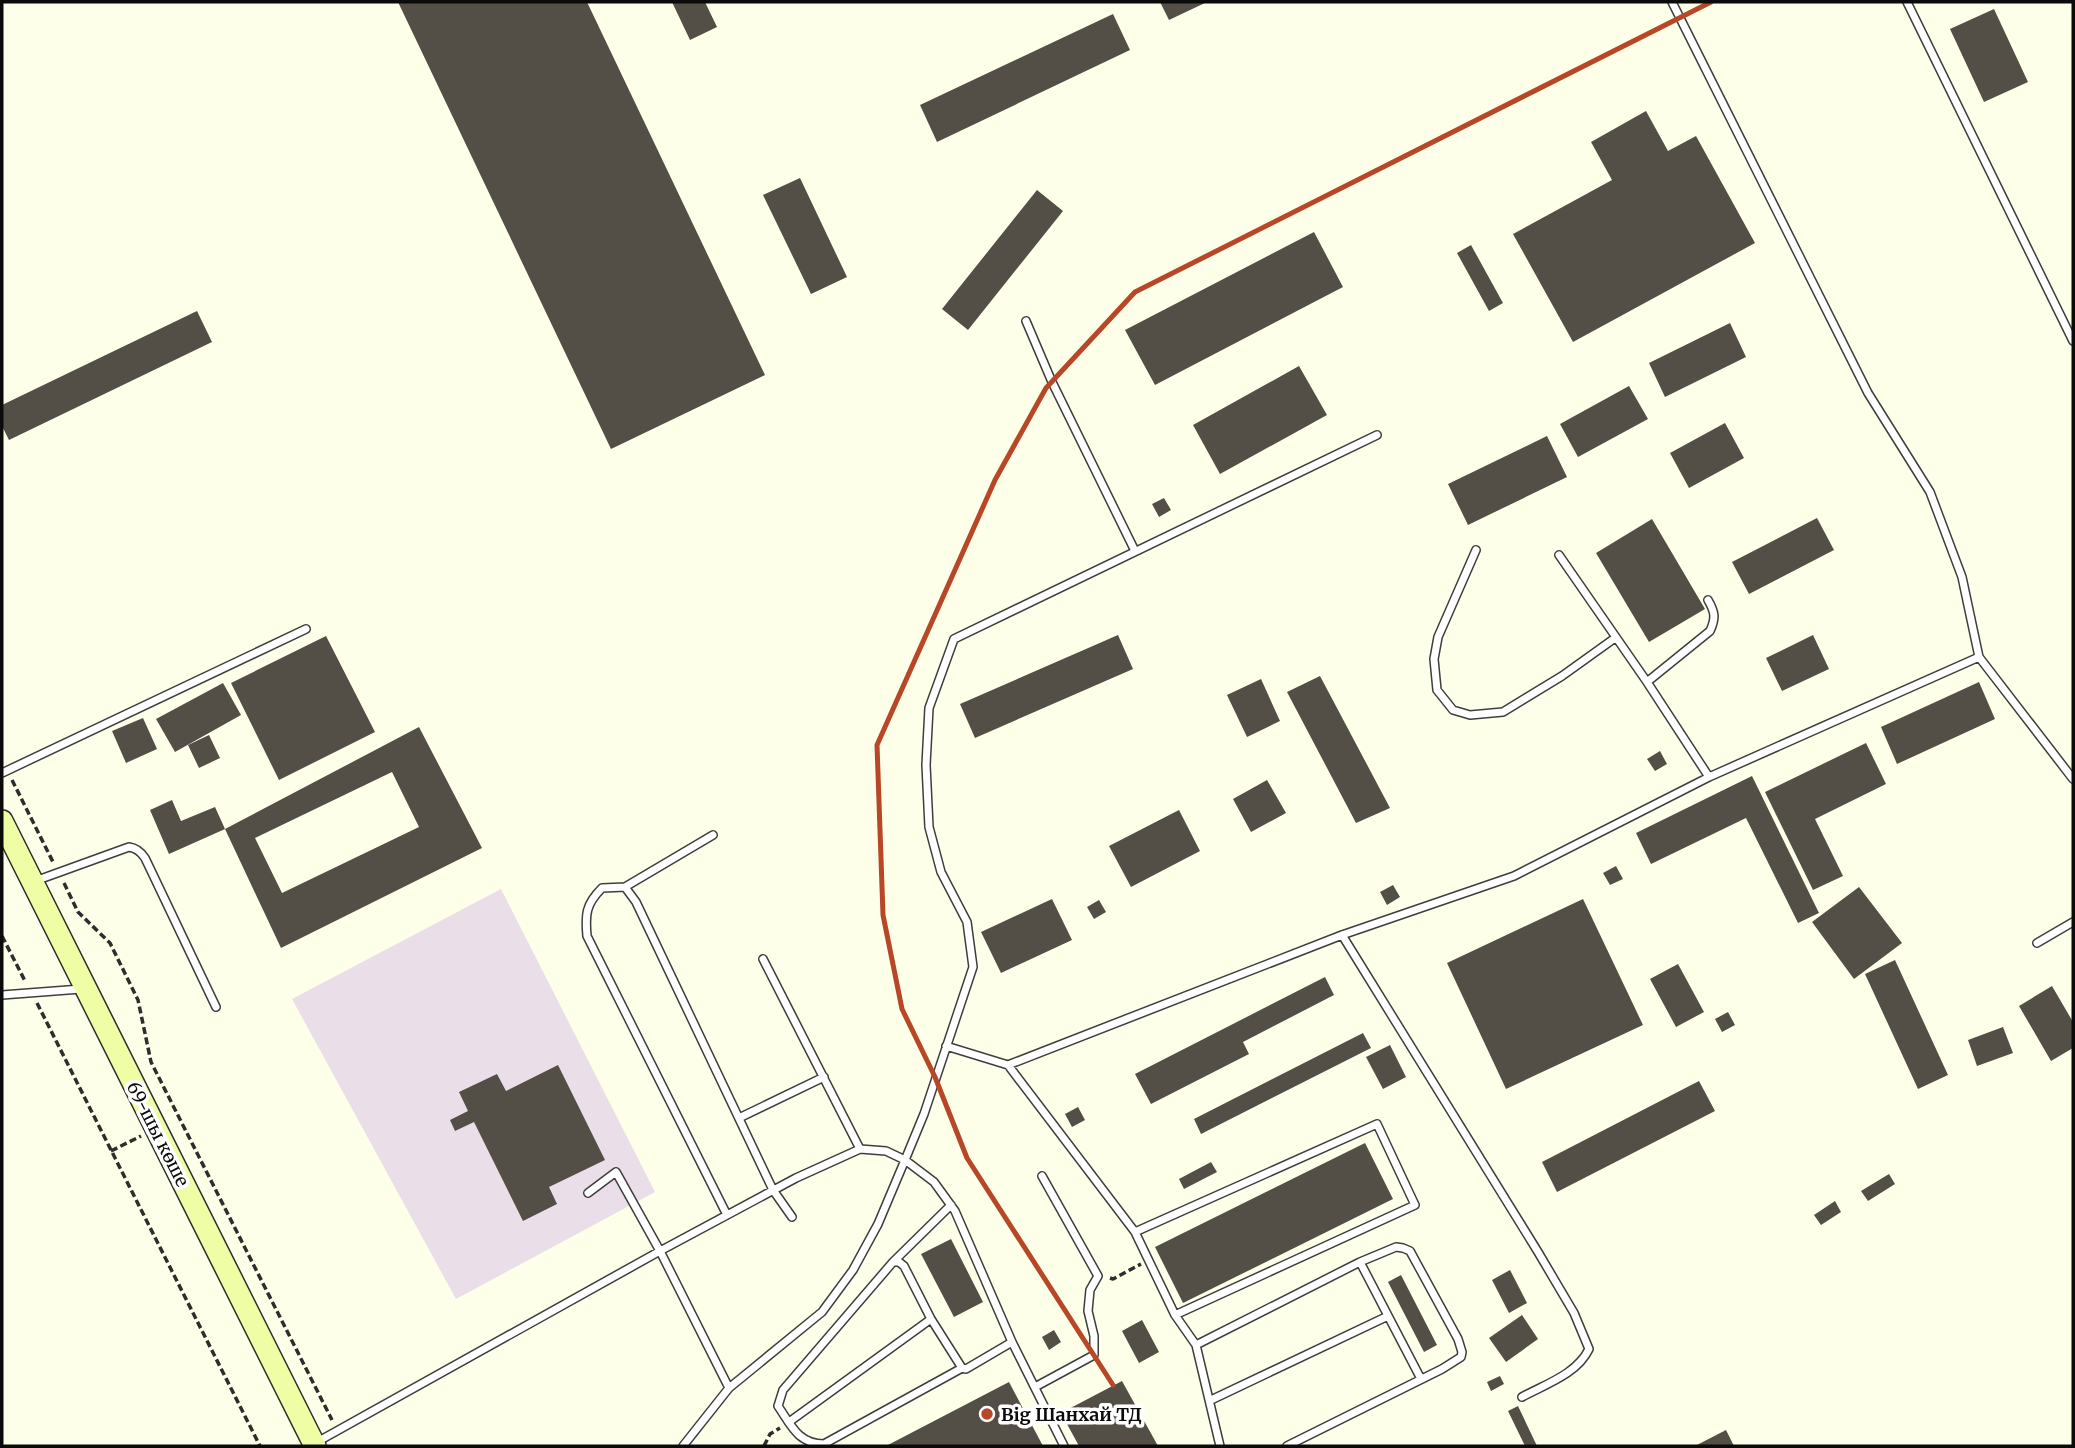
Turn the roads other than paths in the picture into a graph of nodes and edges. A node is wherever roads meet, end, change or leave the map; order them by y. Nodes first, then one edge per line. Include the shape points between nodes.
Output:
1 (1672, 2) edge
2 (1907, 2) edge
3 (1026, 321) dead end
4 (2073, 341) edge
5 (1377, 435) dead end
6 (1476, 550) dead end
7 (1135, 551) junction
8 (1559, 555) dead end
9 (1708, 600) dead end
10 (306, 629) dead end
11 (1615, 638) junction
12 (1979, 657) junction
13 (1647, 682) junction
14 (5, 772) edge
15 (1709, 777) junction
16 (2073, 779) edge
17 (2, 821) edge
18 (713, 835) dead end
19 (32, 882) junction
20 (625, 887) junction
21 (2073, 922) edge
22 (1342, 935) junction
23 (2037, 943) dead end
24 (763, 959) dead end
25 (86, 989) junction
26 (2, 995) edge
27 (216, 1007) dead end
28 (946, 1046) junction
29 (1008, 1065) junction
30 (824, 1077) junction
31 (739, 1118) junction
32 (860, 1149) junction
33 (905, 1160) junction
34 (1042, 1176) dead end
35 (773, 1190) junction
36 (588, 1193) dead end
37 (951, 1205) junction
38 (727, 1215) junction
39 (792, 1217) dead end
40 (1135, 1232) junction
41 (660, 1251) junction
42 (893, 1262) junction
43 (1360, 1262) junction
44 (1175, 1315) junction
45 (1388, 1317) junction
46 (931, 1319) junction
47 (1012, 1342) junction
48 (1196, 1345) junction
49 (962, 1368) junction
50 (1420, 1379) junction
51 (1035, 1387) junction
52 (729, 1388) junction
53 (1522, 1397) dead end
54 (1211, 1400) junction
55 (789, 1422) junction
56 (314, 1445) edge
57 (683, 1446) edge
58 (1064, 1446) edge
59 (1220, 1446) edge
60 (1287, 1446) edge

1 - 12 lane via 1868,393 1930,492 1962,577
2 - 4 lane
3 - 7 lane
5 - 7 lane
6 - 11 lane via 1438,637 1434,659 1437,690 1453,710 1470,715 1503,712
7 - 28 lane via 954,639 942,670 929,708 929,827 942,872 967,922 973,967
8 - 11 lane
9 - 13 lane via 1715,621 1710,631
10 - 14 lane
11 - 13 lane
12 - 15 lane
12 - 16 lane
13 - 15 lane
15 - 22 lane via 1514,876
17 - 19 main road, 69-шы көше
18 - 20 lane
19 - 25 main road, 69-шы көше
19 - 27 lane via 129,847 141,852
20 - 31 lane
20 - 38 lane via 602,888 592,898 587,936
21 - 23 lane
22 - 29 lane
22 - 53 lane via 1538,1252 1589,1349 1574,1369
24 - 30 lane
25 - 26 lane
25 - 56 main road, 69-шы көше
28 - 29 lane
28 - 33 lane
29 - 40 lane
30 - 31 lane
30 - 32 lane
31 - 35 lane
32 - 33 lane via 886,1151
32 - 35 lane
33 - 37 lane via 933,1182
33 - 52 lane via 853,1270 822,1311
34 - 51 lane via 1098,1276 1090,1290 1088,1311 1094,1355
35 - 38 lane
35 - 39 lane
36 - 41 lane via 616,1172
37 - 42 lane
37 - 47 lane
38 - 41 lane
40 - 44 lane
40 - 44 lane via 1377,1124 1383,1135 1415,1205
41 - 52 lane
41 - 56 lane
42 - 46 lane via 904,1266
42 - 55 lane via 783,1390 778,1406
43 - 45 lane
43 - 48 lane
43 - 50 lane via 1396,1247 1410,1251 1458,1339 1461,1357
44 - 48 lane
45 - 50 lane
45 - 54 lane
46 - 49 lane
46 - 55 lane
47 - 49 lane
47 - 51 lane
48 - 54 lane
49 - 55 lane via 824,1444 801,1438
50 - 60 lane
51 - 58 lane
52 - 57 lane
54 - 59 lane

